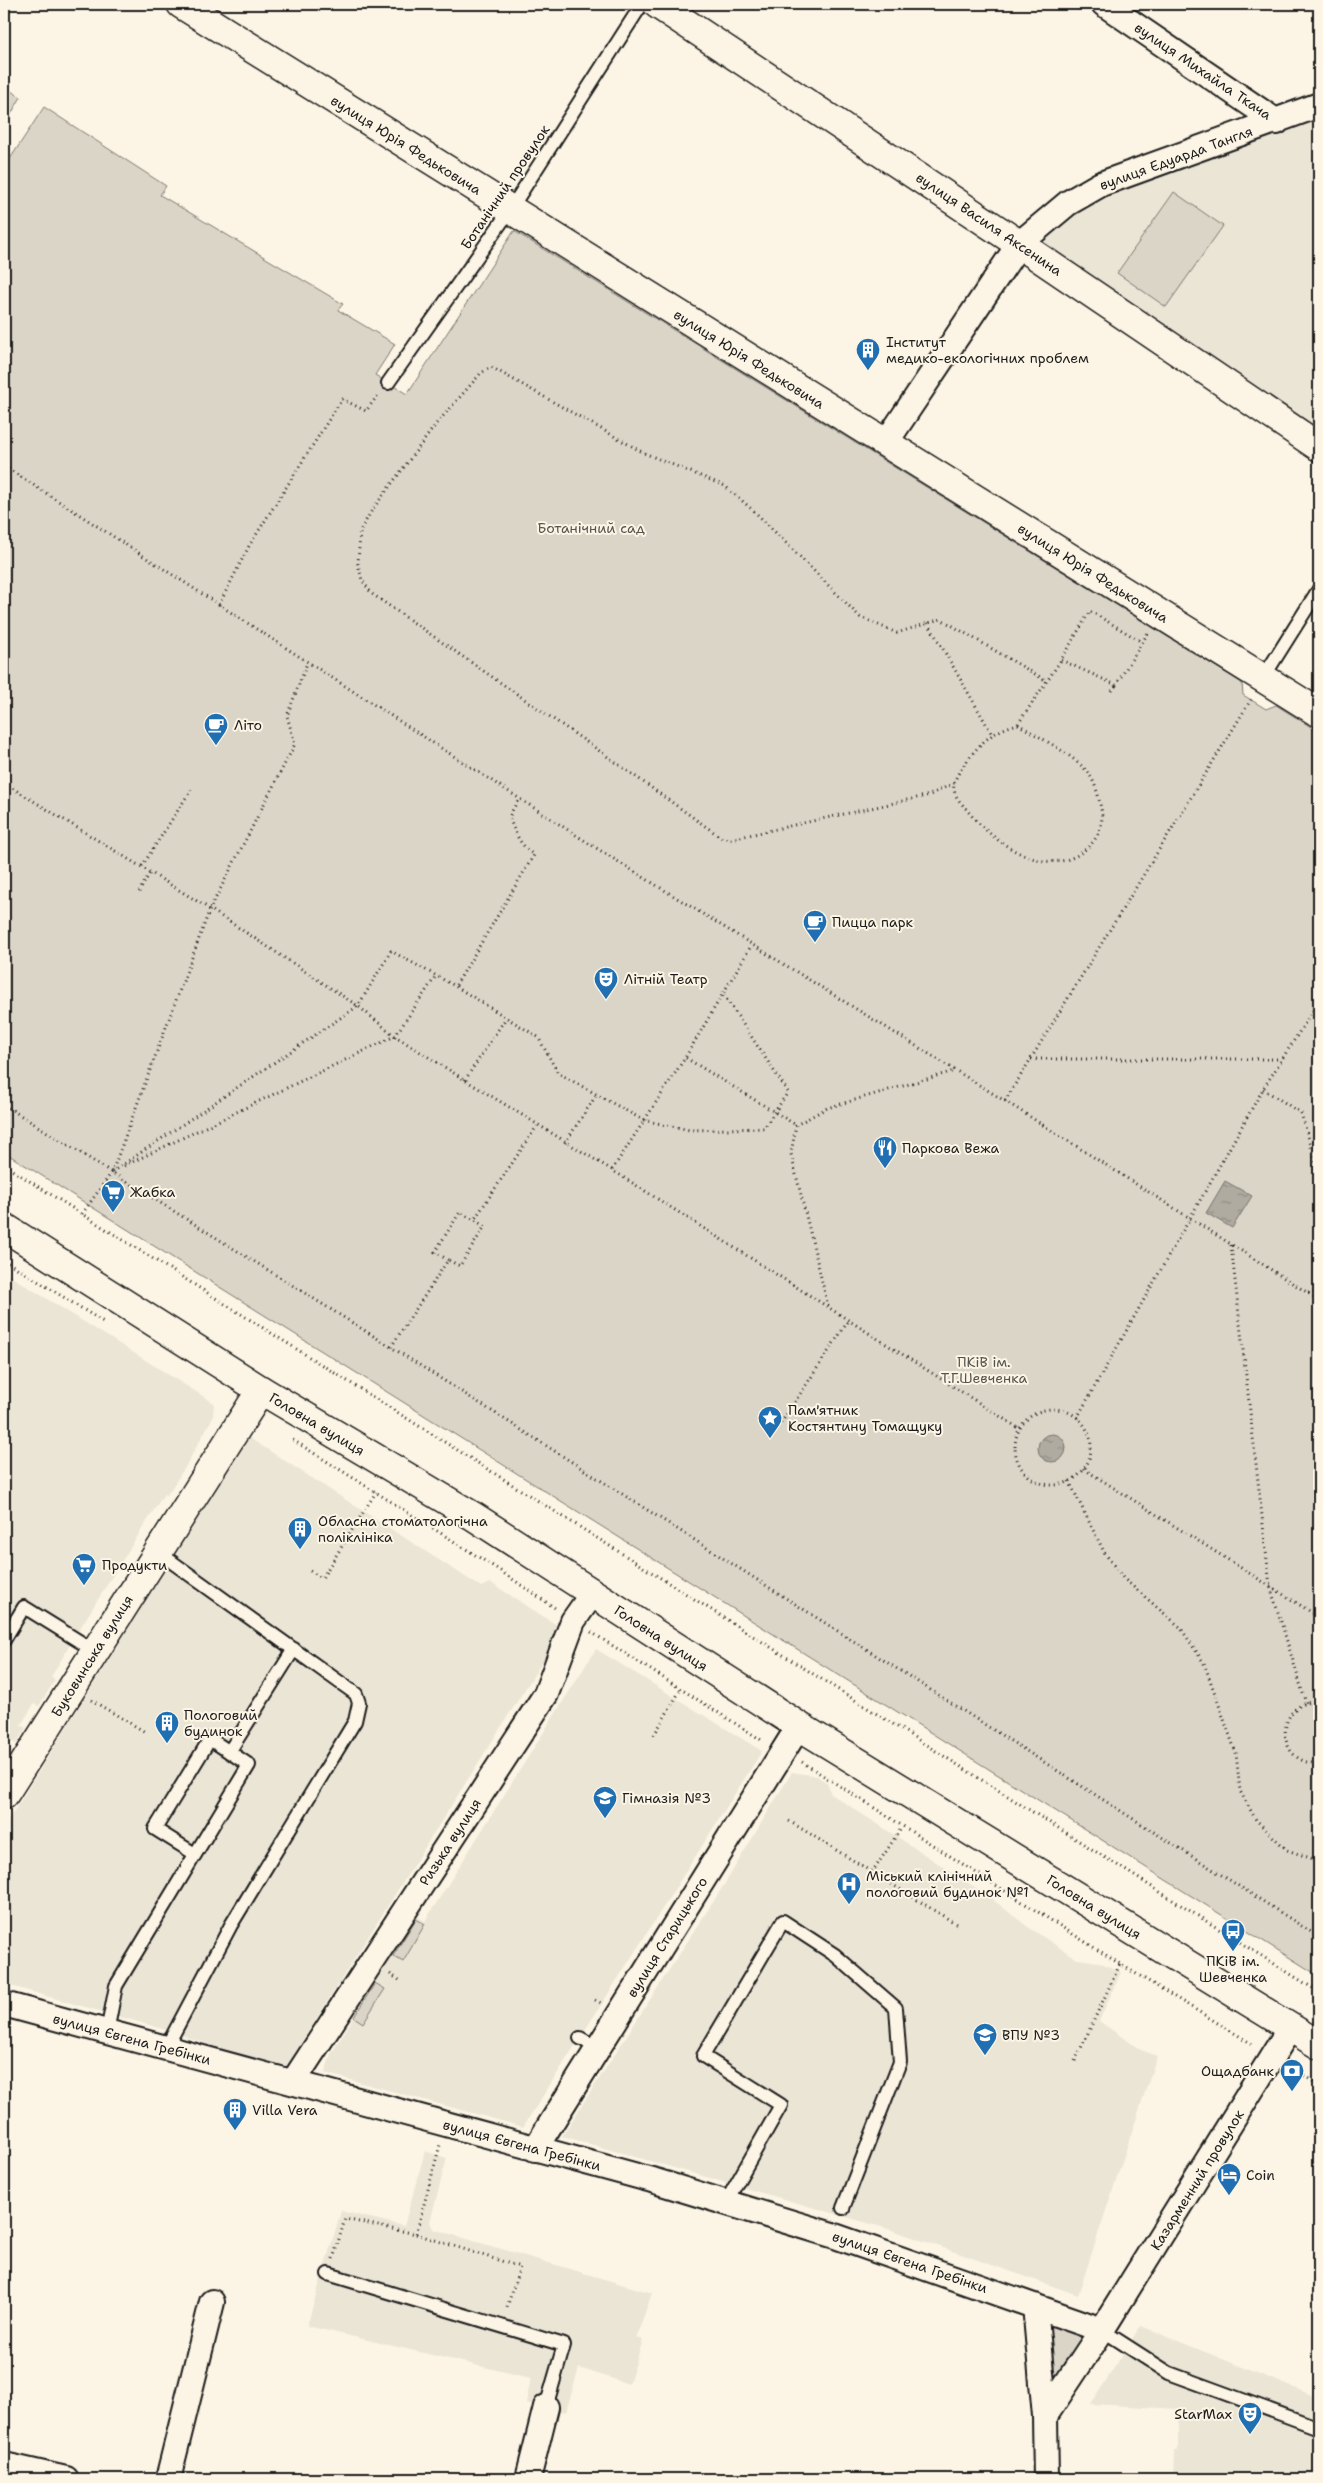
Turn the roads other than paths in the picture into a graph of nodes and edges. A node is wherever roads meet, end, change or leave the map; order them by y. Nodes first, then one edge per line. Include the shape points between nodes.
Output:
1 (181, 4) edge
2 (642, 4) edge
3 (657, 4) edge
4 (1104, 4) edge
5 (1319, 105) edge
6 (1276, 122) junction
7 (510, 210) junction
8 (1020, 244) junction
9 (388, 383) road end
10 (884, 444) junction
11 (1319, 447) edge
12 (1319, 589) edge
13 (1263, 678) junction
14 (1319, 713) edge
15 (4, 1227) edge
16 (261, 1390) junction
17 (158, 1552) junction
18 (592, 1594) junction
19 (4, 1640) edge
20 (294, 1648) junction
21 (95, 1651) junction
22 (799, 1726) junction
23 (229, 1752) junction
24 (4, 1796) edge
25 (195, 1854) junction
26 (4, 2004) edge
27 (1290, 2028) junction
28 (107, 2032) junction
29 (1319, 2045) edge
30 (166, 2048) junction
31 (293, 2082) junction
32 (535, 2149) junction
33 (726, 2202) junction
34 (844, 2208) dead end
35 (328, 2274) road end
36 (212, 2302) dead end
37 (1035, 2306) junction
38 (1102, 2330) junction
39 (546, 2408) joint
40 (1045, 2416) junction
41 (1319, 2428) edge
42 (4, 2465) edge
43 (66, 2479) edge
44 (168, 2479) edge
45 (528, 2479) edge
46 (1046, 2479) edge

1 - 7 street, вулиця Юрія Федьковича
2 - 7 lane, Ботанічний провулок
3 - 8 street, вулиця Василя Аксенина
4 - 6 street, вулиця Михайла Ткача
5 - 6 street, вулиця Едуарда Тангля
6 - 8 street, вулиця Едуарда Тангля via 1101,184 1068,203
7 - 9 lane, Ботанічний провулок
7 - 10 street, вулиця Юрія Федьковича
8 - 10 street, вулиця Едуарда Тангля
8 - 11 street, вулиця Василя Аксенина
10 - 13 street, вулиця Юрія Федьковича
12 - 13 lane
13 - 14 street, вулиця Юрія Федьковича
15 - 16 street, Головна вулиця
16 - 17 street, Буковинська вулиця
16 - 18 street, Головна вулиця via 473,1516
17 - 20 lane
17 - 21 street, Буковинська вулиця
18 - 22 street, Головна вулиця
18 - 31 street, Ризька вулиця via 573,1621 546,1694
19 - 21 lane via 24,1607
20 - 23 lane
20 - 30 lane via 356,1694 359,1703 355,1721 231,1925
21 - 24 street, Буковинська вулиця
22 - 27 street, Головна вулиця
22 - 32 street, вулиця Старицького via 589,2043
23 - 25 lane via 249,1765
23 - 25 lane via 210,1739 155,1829
25 - 28 lane via 116,1986
26 - 28 street, вулиця Євгена Гребінки
27 - 29 street, Головна вулиця
27 - 38 street, Казарменний провулок
28 - 30 street, вулиця Євгена Гребінки
30 - 31 street, вулиця Євгена Гребінки
31 - 32 street, вулиця Євгена Гребінки
32 - 33 street, вулиця Євгена Гребінки
33 - 34 lane via 781,2106 703,2056 783,1921 835,1955 896,2008 900,2062
33 - 37 street, вулиця Євгена Гребінки via 832,2235
35 - 39 lane via 564,2345
36 - 44 street
37 - 38 street, вулиця Євгена Гребінки
37 - 40 street
38 - 40 street, Казарменний провулок
38 - 41 lane via 1169,2373
39 - 45 street
40 - 46 street
42 - 43 street

